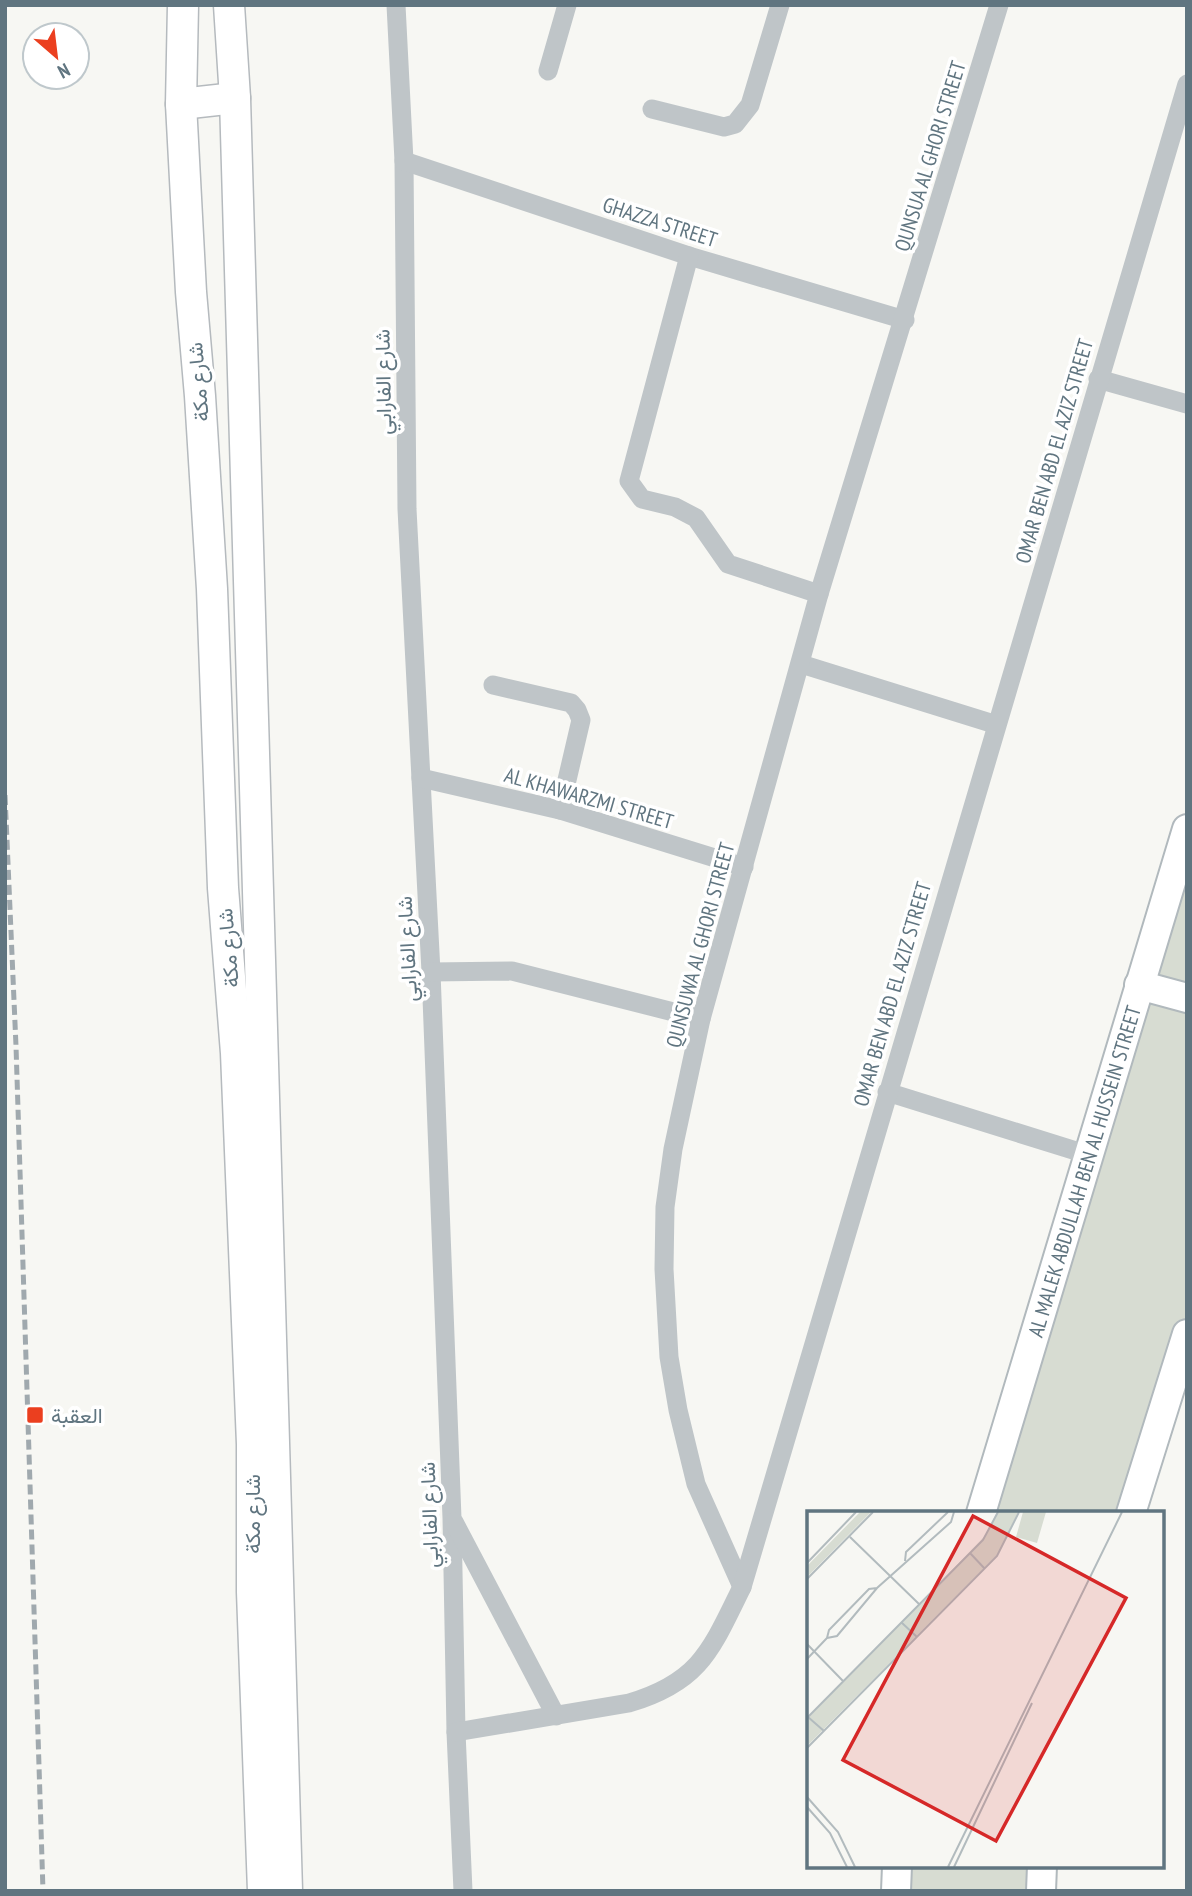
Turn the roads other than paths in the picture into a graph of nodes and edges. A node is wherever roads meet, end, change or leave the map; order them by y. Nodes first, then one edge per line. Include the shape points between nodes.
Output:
1 (183, 5) edge
2 (229, 5) edge
3 (396, 5) edge
4 (567, 5) edge
5 (780, 5) edge
6 (999, 5) edge
7 (548, 71) dead end
8 (1187, 84) edge
9 (235, 98) junction
10 (181, 104) junction
11 (652, 109) dead end
12 (404, 161) junction
13 (690, 256) junction
14 (905, 320) junction
15 (1098, 379) junction
16 (1187, 404) edge
17 (819, 594) junction
18 (801, 664) junction
19 (493, 685) dead end
20 (995, 724) junction
21 (421, 778) junction
22 (560, 810) junction
23 (1187, 829) edge
24 (744, 867) junction
25 (431, 972) junction
26 (1139, 985) junction
27 (1187, 998) edge
28 (701, 1020) junction
29 (887, 1092) junction
30 (1089, 1155) junction
31 (1187, 1334) edge
32 (982, 1511) edge
33 (1132, 1511) edge
34 (452, 1518) junction
35 (742, 1587) junction
36 (556, 1716) junction
37 (456, 1732) junction
38 (1042, 1868) edge
39 (263, 1891) edge
40 (287, 1891) edge
41 (463, 1891) edge
42 (1041, 1891) edge

1 - 10 main road, شارع مكة
2 - 9 main road, شارع مكة
3 - 12 street, شارع الفارابي
4 - 7 street
5 - 11 street via 750,106 735,124 724,127
6 - 14 street, QUNSUA AL GHORI STREET
8 - 15 street, OMAR BEN ABD EL AZIZ STREET
9 - 10 main road
9 - 40 main road, شارع مكة
10 - 39 main road, شارع مكة via 236,1053
12 - 13 street, GHAZZA STREET
12 - 21 street, شارع الفارابي via 407,509
13 - 14 street, GHAZZA STREET
13 - 17 street via 629,481 642,499 696,518 727,564
14 - 17 street, QUNSUWA AL GHORI STREET
15 - 16 street
15 - 20 street, OMAR BEN ABD EL AZIZ STREET
17 - 18 street, QUNSUWA AL GHORI STREET
18 - 20 street
18 - 24 street, QUNSUWA AL GHORI STREET
19 - 22 street via 571,703 577,710 581,720
20 - 29 street, OMAR BEN ABD EL AZIZ STREET
21 - 22 street, AL KHAWARZMI STREET
21 - 25 street, شارع الفارابي
22 - 24 street, AL KHAWARZMI STREET
23 - 26 main road, AL MALEK ABDULLAH BEN AL HUSSEIN STREET
24 - 28 street, QUNSUWA AL GHORI STREET
25 - 28 street via 512,971
25 - 34 street, شارع الفارابي
26 - 27 main road
26 - 30 main road, AL MALEK ABDULLAH BEN AL HUSSEIN STREET
28 - 35 street, QUNSUWA AL GHORI STREET via 665,1207 669,1357 696,1484
29 - 30 street
29 - 35 street, OMAR BEN ABD EL AZIZ STREET
30 - 32 main road, AL MALEK ABDULLAH BEN AL HUSSEIN STREET
31 - 33 main road
34 - 36 street
34 - 37 street, شارع الفارابي
35 - 36 street, OMAR BEN ABD EL AZIZ STREET via 706,1654 673,1686 629,1703
36 - 37 street, OMAR BEN ABD EL AZIZ STREET
37 - 41 street, شارع الفارابي
38 - 42 main road

